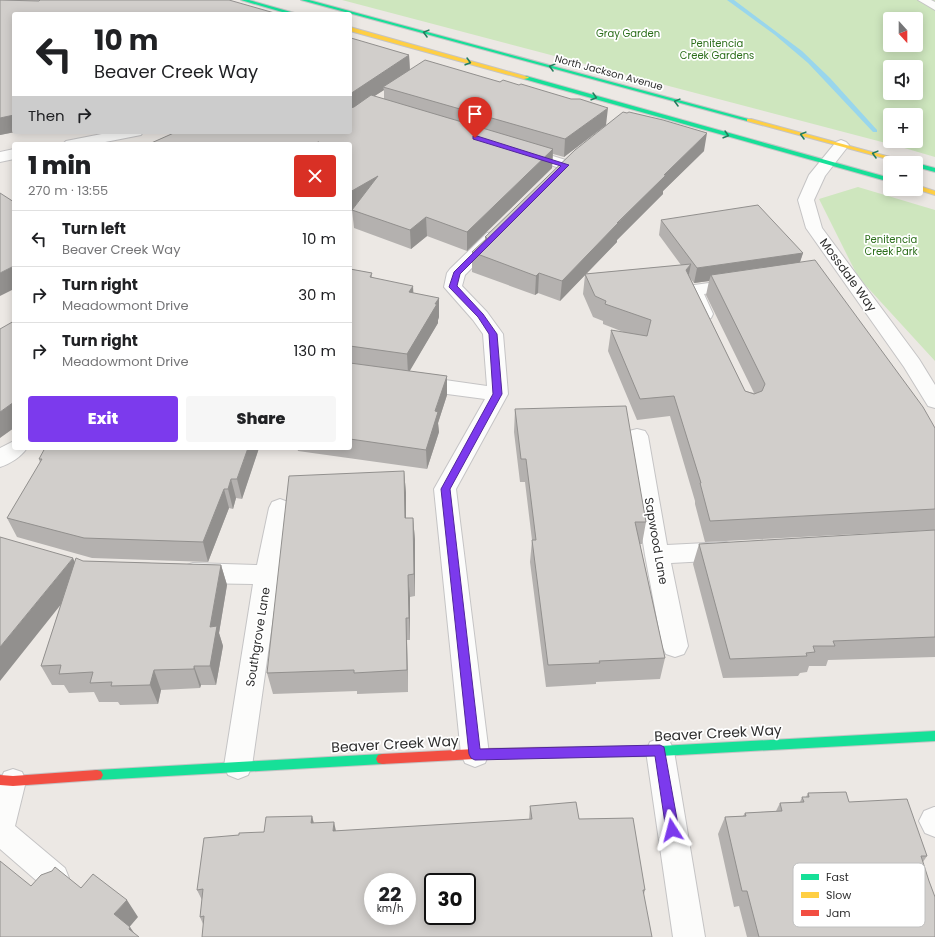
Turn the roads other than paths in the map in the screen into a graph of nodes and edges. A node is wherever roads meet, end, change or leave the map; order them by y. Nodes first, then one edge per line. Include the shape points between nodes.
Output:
1 (243, 0) edge
2 (303, 0) edge
3 (923, 0) edge
4 (935, 7) edge
5 (288, 12) edge
6 (347, 12) edge
7 (352, 13) edge
8 (352, 31) edge
9 (125, 134) edge
10 (82, 142) edge
11 (840, 145) junction
12 (513, 149) edge
13 (12, 154) edge
14 (578, 156) edge
15 (883, 156) edge
16 (0, 157) edge
17 (827, 163) junction
18 (923, 167) edge
19 (935, 170) edge
20 (883, 178) edge
21 (923, 189) edge
22 (935, 193) edge
23 (506, 224) edge
24 (844, 269) junction
25 (825, 272) edge
26 (756, 282) edge
27 (712, 331) edge
28 (397, 380) edge
29 (498, 394) junction
30 (935, 401) edge
31 (637, 436) dead end
32 (13, 450) edge
33 (0, 459) edge
34 (280, 508) dead end
35 (745, 550) edge
36 (657, 555) junction
37 (172, 572) edge
38 (267, 575) junction
39 (675, 646) dead end
40 (935, 736) edge
41 (660, 751) junction
42 (475, 754) junction
43 (238, 766) junction
44 (6, 780) edge
45 (0, 831) edge
46 (55, 878) edge
47 (689, 937) edge

1 - 5 main road
6 -> 2 main road, North Jackson Avenue
3 - 4 lane
11 -> 7 main road, North Jackson Avenue
8 -> 17 main road
9 - 10 street
15 -> 11 main road, North Jackson Avenue
11 - 17 street, Mossdale Way
12 - 14 street via 560,170
13 - 16 street
17 - 20 main road
17 - 24 street, Mossdale Way via 816,175 806,200 814,228
18 - 19 main road
21 - 22 main road
23 - 29 street via 456,273 453,287 493,334
24 - 25 street
24 - 30 street, Mossdale Way via 912,364
26 - 27 street via 693,290
28 - 29 street
29 - 42 street via 445,489
31 - 36 street, Sapwood Lane
32 - 33 street
34 - 38 street, Southgrove Lane
35 - 36 street
36 - 39 street, Sapwood Lane
37 - 38 street
38 - 43 street, Southgrove Lane
40 - 41 main road, Beaver Creek Way
41 - 42 main road, Beaver Creek Way
41 - 47 street
42 - 43 main road, Beaver Creek Way
43 - 44 main road, Beaver Creek Way
44 - 45 lane
45 - 46 lane

